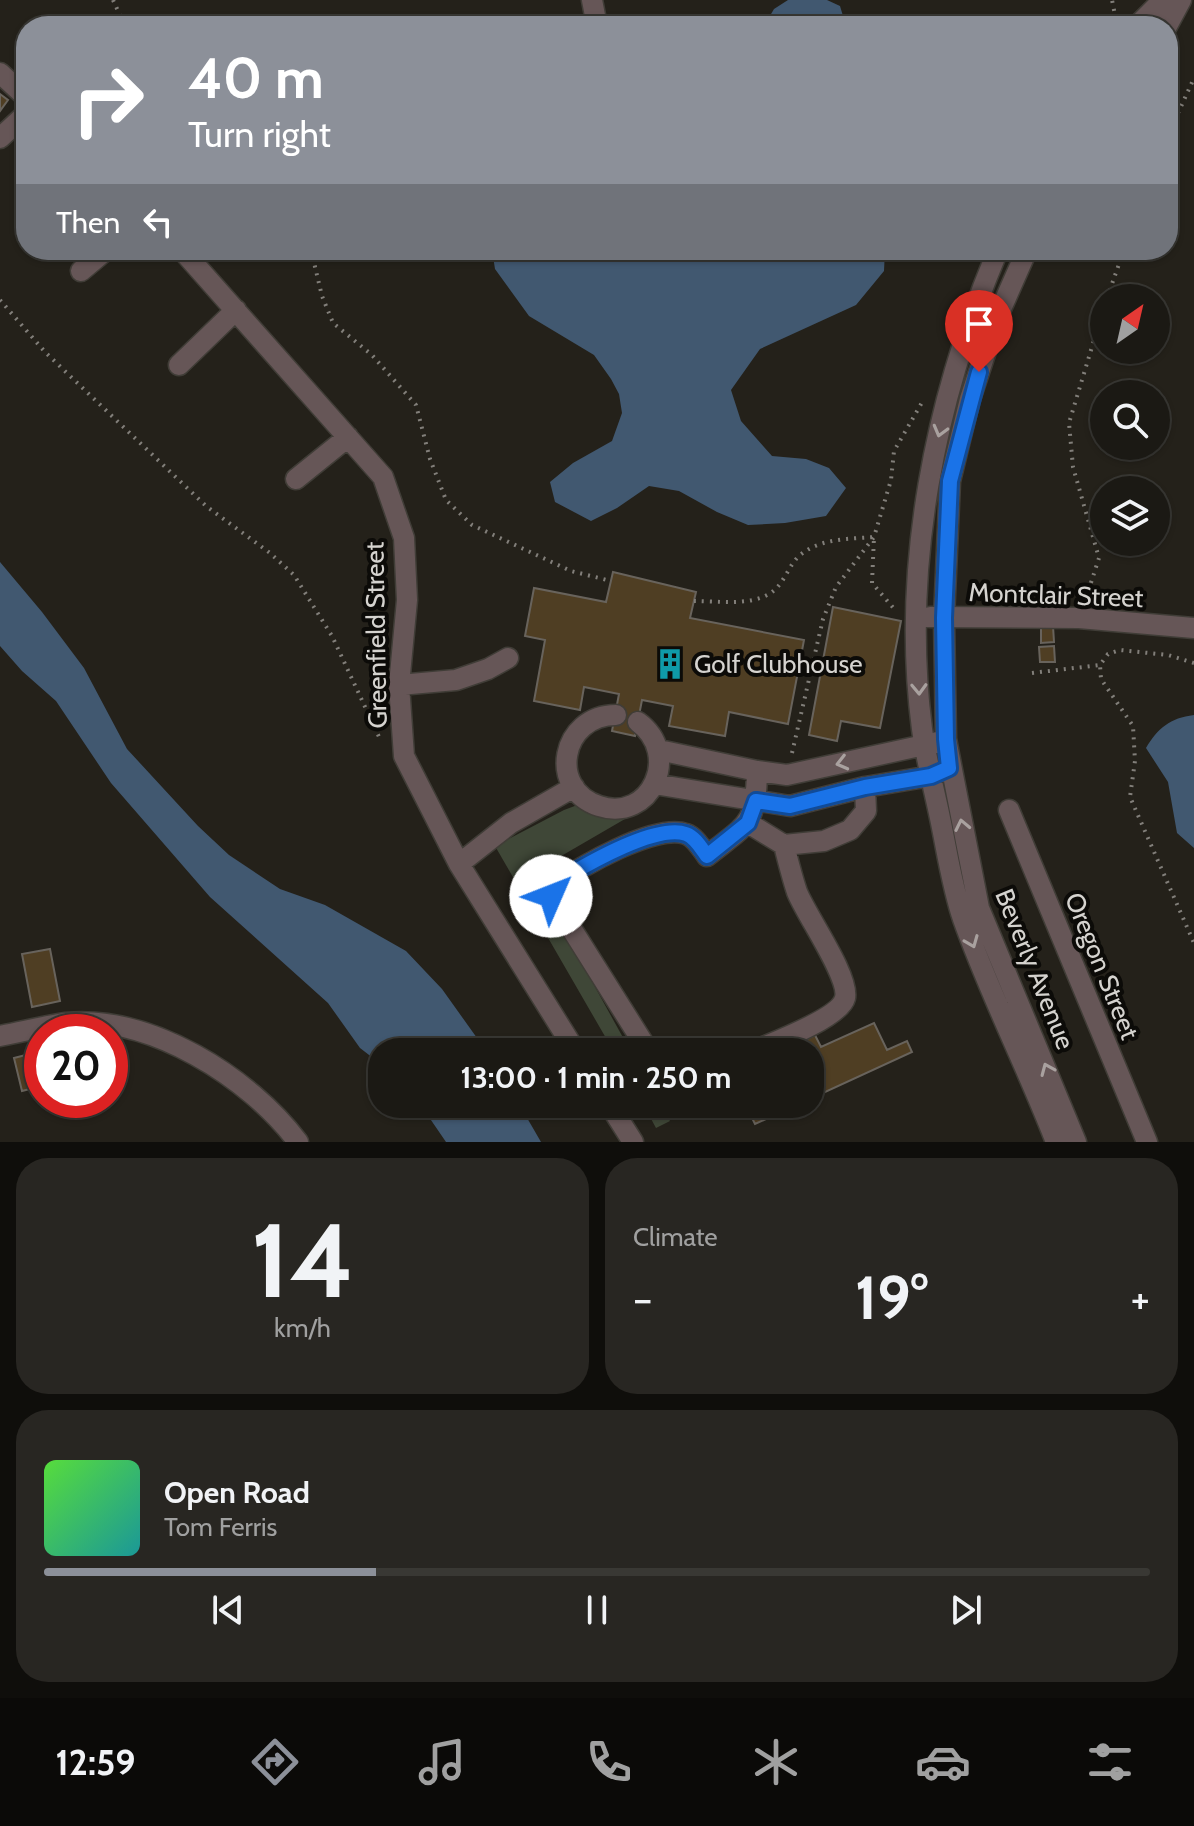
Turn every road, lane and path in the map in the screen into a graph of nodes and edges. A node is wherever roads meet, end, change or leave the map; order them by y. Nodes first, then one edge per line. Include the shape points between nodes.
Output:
1 (1180, 1) edge
2 (1145, 16) edge
3 (0, 73) edge
4 (1194, 78) edge
5 (16, 88) edge
6 (1178, 113) edge
7 (16, 123) edge
8 (0, 138) edge
9 (94, 260) edge
10 (191, 260) edge
11 (313, 260) edge
12 (994, 260) edge
13 (1023, 260) edge
14 (1120, 260) edge
15 (81, 271) dead end
16 (1112, 284) edge
17 (0, 300) edge
18 (236, 310) junction
19 (1090, 353) edge
20 (179, 365) dead end
21 (927, 391) dead end
22 (348, 437) junction
23 (296, 479) dead end
24 (874, 537) junction
25 (611, 581) dead end
26 (694, 601) dead end
27 (909, 616) junction
28 (944, 618) junction
29 (1079, 618) junction
30 (1194, 628) edge
31 (508, 658) dead end
32 (1194, 663) edge
33 (1100, 665) junction
34 (1032, 673) dead end
35 (399, 685) junction
36 (616, 715) dead end
37 (638, 722) dead end
38 (946, 739) junction
39 (925, 746) junction
40 (385, 750) dead end
41 (659, 750) junction
42 (757, 771) junction
43 (940, 772) junction
44 (787, 775) junction
45 (654, 784) junction
46 (574, 787) junction
47 (865, 787) junction
48 (756, 801) junction
49 (1009, 810) dead end
50 (748, 823) junction
51 (784, 845) junction
52 (459, 864) junction
53 (1194, 943) edge
54 (0, 1036) edge
55 (567, 1038) edge
56 (640, 1038) edge
57 (782, 1038) edge
58 (618, 1118) edge
59 (298, 1142) edge
60 (633, 1142) edge
61 (1056, 1142) edge
62 (1076, 1142) edge
63 (1147, 1142) edge

1 - 2 street via 1157,6
3 - 5 street
4 - 6 path
7 - 8 street
9 - 15 street
10 - 18 street, Greenfield Street
11 - 25 path via 333,323 372,355 416,405 446,500 472,525 571,571
12 -> 27 street, Beverly Avenue via 976,303 930,471
13 - 28 street, Beverly Avenue via 970,399 950,481
14 - 16 path
17 - 40 path via 45,352 195,496 294,575 332,636
18 - 20 street
18 - 22 street, Greenfield Street
19 - 29 path via 1069,423 1073,467 1099,558
21 - 24 path via 894,451
22 - 23 street
22 - 35 street, Greenfield Street via 383,477 404,538 407,600
24 - 26 path via 826,541 797,557 769,594 743,601
24 - 27 path via 872,583 887,603
24 - 44 path via 836,587 823,619
27 - 28 street, Montclair Street
27 -> 39 street, Beverly Avenue
28 - 29 street, Montclair Street
28 - 38 street, Beverly Avenue
29 - 30 street, Montclair Street
31 - 35 street via 456,680
32 - 33 path via 1120,650
33 - 34 path
33 - 53 path via 1101,679 1133,726 1130,797
35 - 52 street, Greenfield Street via 404,756
36 - 46 street via 588,721 572,739 566,763
37 - 41 street
38 - 39 street
38 - 43 street, Beverly Avenue
39 - 43 street, Beverly Avenue
39 -> 44 street
41 - 42 street
41 - 45 street
42 - 44 street
42 - 48 street
43 - 47 street
43 -> 61 street, Beverly Avenue via 962,916
62 -> 43 street, Beverly Avenue via 979,908
45 - 46 street via 638,801 615,808 592,803
45 - 48 street
46 - 52 street via 511,823
47 - 48 street via 790,806
47 - 51 street via 866,811 850,830 824,841
48 - 50 street
49 - 63 street, Oregon Street
50 - 51 street
50 - 56 street via 707,856 690,835 676,831 630,843 555,885 551,896
51 - 57 street via 798,893 844,981 845,998 837,1009
52 - 55 street, Greenfield Street
54 - 59 street via 68,1023 120,1026 166,1041 251,1091
58 - 60 street

